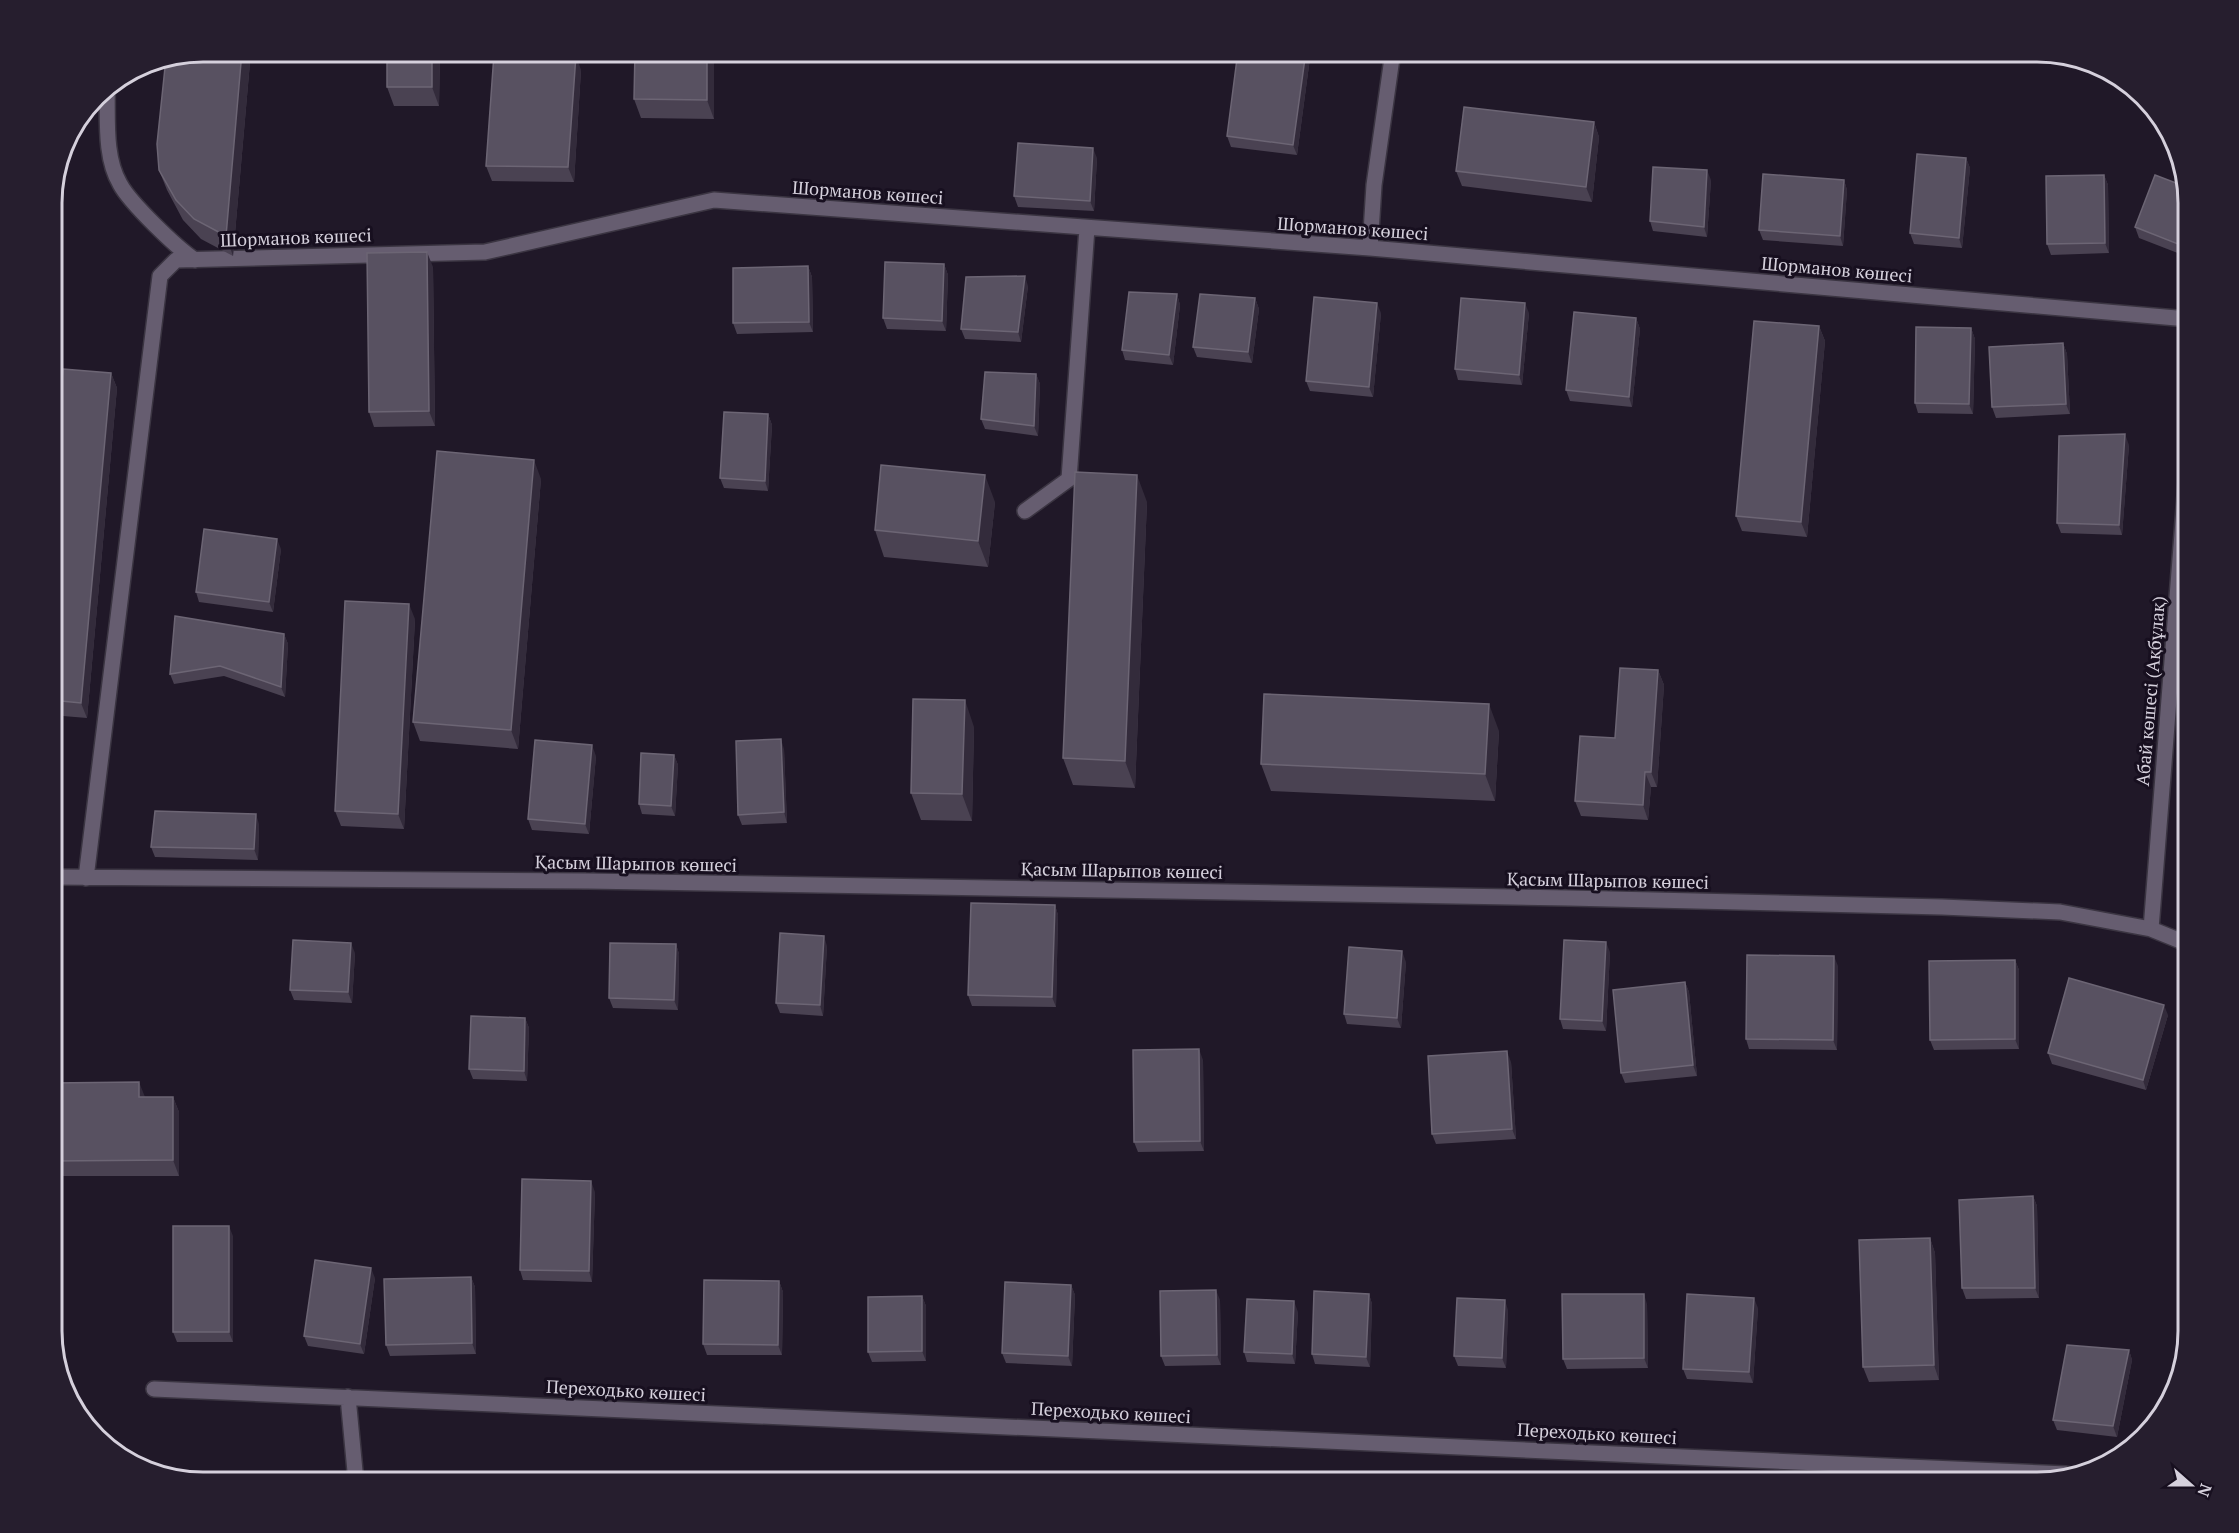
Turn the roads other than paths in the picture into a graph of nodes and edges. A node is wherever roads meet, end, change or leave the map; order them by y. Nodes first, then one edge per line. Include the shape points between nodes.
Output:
1 (1391, 62) edge
2 (107, 100) edge
3 (1087, 228) junction
4 (1370, 248) junction
5 (195, 260) junction
6 (2178, 318) edge
7 (1025, 511) dead end
8 (2178, 585) edge
9 (62, 877) edge
10 (86, 878) junction
11 (2151, 929) junction
12 (2178, 940) edge
13 (154, 1389) dead end
14 (348, 1397) junction
15 (355, 1472) edge
16 (2022, 1472) edge

1 - 4 street via 1374,185
2 - 5 street via 109,147 120,184 178,249
3 - 4 street, Шорманов көшесі
3 - 5 street, Шорманов көшесі via 714,200 484,252
3 - 7 street via 1069,479
4 - 6 street, Шорманов көшесі
5 - 10 street, Шорманов көшесі via 176,260 160,276
8 - 11 street, Абай көшесі (Ақбұлақ)
9 - 10 street, Қасым Шарыпов көшесі
10 - 11 street, Қасым Шарыпов көшесі via 624,882 1616,899 2060,912
11 - 12 street, Қасым Шарыпов көшесі
13 - 14 street, Переходько көшесі
14 - 15 street
14 - 16 street, Переходько көшесі

